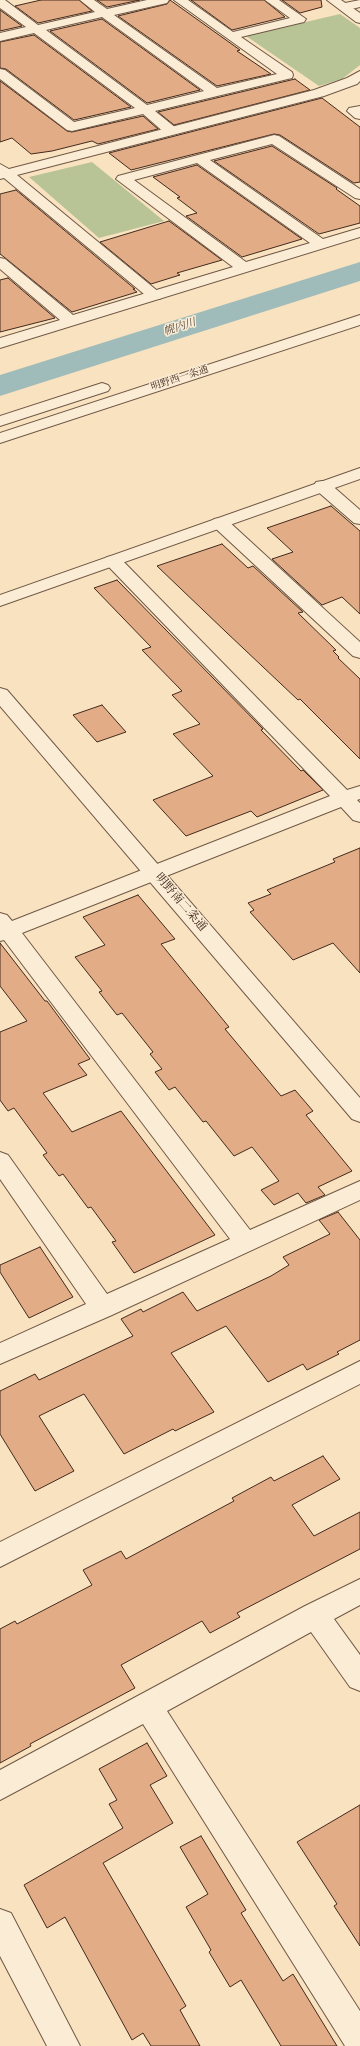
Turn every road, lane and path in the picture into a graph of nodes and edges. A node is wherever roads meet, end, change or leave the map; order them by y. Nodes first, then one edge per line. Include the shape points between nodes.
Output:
1 (86, 0) edge
2 (163, 0) edge
3 (180, 0) edge
4 (271, 0) edge
5 (333, 0) edge
6 (0, 2) edge
7 (360, 3) edge
8 (344, 7) junction
9 (105, 13) junction
10 (360, 19) edge
11 (37, 28) junction
12 (0, 36) edge
13 (231, 36) junction
14 (0, 73) edge
15 (360, 75) edge
16 (215, 93) junction
17 (146, 110) junction
18 (360, 110) edge
19 (360, 115) edge
20 (171, 131) junction
21 (200, 159) junction
22 (2, 172) edge
23 (360, 195) edge
24 (360, 232) edge
25 (321, 244) junction
26 (0, 262) edge
27 (244, 268) junction
28 (155, 296) junction
29 (360, 305) edge
30 (360, 320) edge
31 (72, 322) junction
32 (287, 328) dead end
33 (0, 343) edge
34 (118, 383) dead end
35 (0, 421) edge
36 (0, 438) edge
37 (360, 473) edge
38 (322, 486) junction
39 (360, 519) edge
40 (220, 523) junction
41 (113, 561) junction
42 (0, 601) edge
43 (360, 652) edge
44 (0, 694) edge
45 (352, 796) edge
46 (360, 814) edge
47 (153, 872) junction
48 (3, 928) edge
49 (360, 1113) edge
50 (0, 1161) edge
51 (360, 1190) edge
52 (245, 1241) junction
53 (103, 1308) junction
54 (0, 1354) edge
55 (360, 1372) edge
56 (0, 1555) edge
57 (360, 1591) edge
58 (315, 1615) junction
59 (360, 1678) edge
60 (148, 1707) junction
61 (0, 1786) edge
62 (0, 1924) edge
63 (360, 2040) edge
64 (64, 2046) edge

1 - 9 street
2 - 9 street
3 - 13 street
4 - 13 street via 300,20
5 - 8 street
6 - 11 street
7 - 8 street
8 - 10 street
9 - 11 street
9 - 16 street
11 - 12 street
11 - 17 street
13 - 16 street via 288,75
14 - 17 street via 72,127
15 - 20 street via 352,81 319,93
16 - 17 street
17 - 20 street
18 - 19 street via 354,111
20 - 22 street
21 - 23 street via 274,138
21 - 25 street
21 - 27 street via 123,179
22 - 28 street
24 - 25 street
25 - 27 street
26 - 31 street
27 - 28 street
28 - 31 street
29 - 32 street
30 - 36 street, 明野西一条通
31 - 33 street
34 - 35 street
37 - 38 street
38 - 39 street
38 - 40 street
40 - 41 street
40 - 43 street
41 - 42 street
41 - 45 street
44 - 47 street, 明野南二条通
45 - 46 street
45 - 47 street
47 - 48 street
47 - 49 street, 明野南二条通
48 - 52 street
50 - 53 street
51 - 52 street
52 - 53 street
53 - 54 street
55 - 56 street
57 - 58 street
58 - 59 street
58 - 60 street
60 - 61 street
60 - 63 street
62 - 64 street

